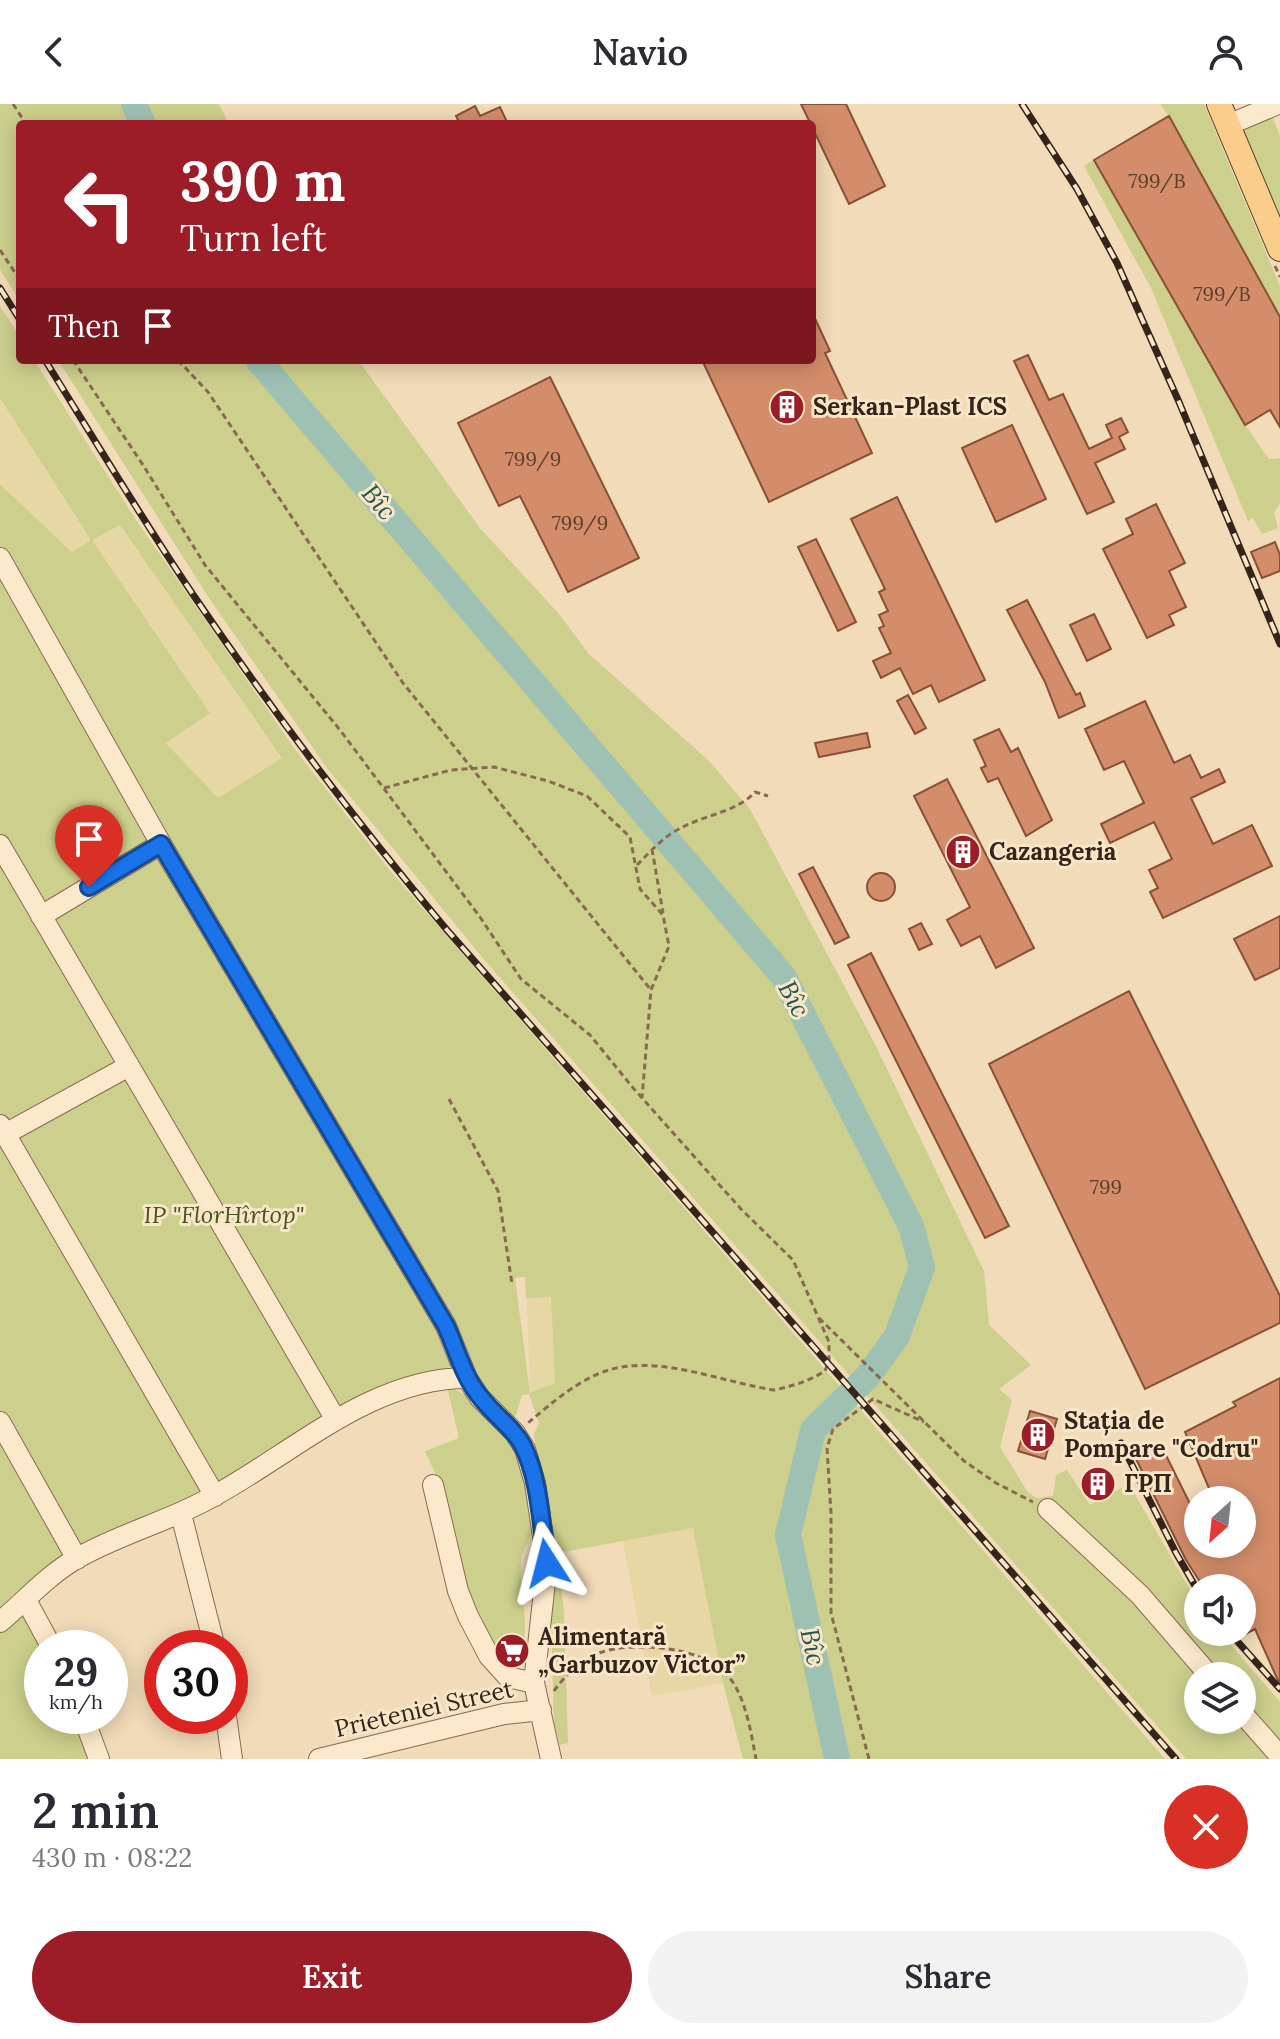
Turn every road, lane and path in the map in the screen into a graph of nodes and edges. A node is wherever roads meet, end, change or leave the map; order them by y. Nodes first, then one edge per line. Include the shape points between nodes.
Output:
1 (1278, 104) edge
2 (1224, 115) edge
3 (1280, 249) edge
4 (0, 250) edge
5 (16, 274) edge
6 (76, 364) edge
7 (182, 364) edge
8 (0, 558) edge
9 (472, 769) junction
10 (383, 788) junction
11 (768, 796) dead end
12 (161, 844) junction
13 (0, 845) edge
14 (652, 849) junction
15 (637, 865) junction
16 (663, 915) junction
17 (41, 916) junction
18 (651, 990) junction
19 (129, 1066) junction
20 (642, 1098) junction
21 (449, 1099) dead end
22 (3, 1129) edge
23 (512, 1284) dead end
24 (816, 1314) junction
25 (467, 1378) junction
26 (336, 1420) junction
27 (0, 1422) edge
28 (924, 1422) junction
29 (515, 1433) junction
30 (433, 1485) dead end
31 (215, 1496) junction
32 (1048, 1509) joint
33 (181, 1514) junction
34 (77, 1559) junction
35 (26, 1600) junction
36 (0, 1622) edge
37 (42, 1630) edge
38 (210, 1630) edge
39 (1198, 1662) edge
40 (534, 1683) junction
41 (541, 1710) junction
42 (1256, 1729) edge
43 (90, 1734) edge
44 (229, 1734) edge
45 (1280, 1756) edge
46 (99, 1759) edge
47 (232, 1759) edge
48 (319, 1759) edge
49 (551, 1759) edge
50 (756, 1759) edge
51 (869, 1759) edge

1 - 2 street
2 - 3 main road
4 - 5 path
6 - 10 path via 205,565
7 - 9 path via 208,392 403,683
8 - 12 street
9 - 10 path
9 - 15 path via 494,767 587,796 630,837
9 - 18 path
10 - 20 path via 521,979 590,1035
11 - 14 path via 755,792 745,803 678,828
12 - 17 street
12 - 25 street via 446,1326
13 - 17 street
14 - 15 path
14 - 16 path
15 - 16 path via 640,889
16 - 18 path via 669,946
17 - 19 street
18 - 20 path
19 - 22 street
19 - 26 street
20 - 24 path via 793,1260
21 - 23 path via 498,1191
22 - 31 street
24 - 28 path
24 - 29 path via 829,1342 829,1360 825,1371 810,1380 774,1390 651,1366 620,1367 552,1402
25 - 26 street via 444,1378 390,1395
25 - 29 street
26 - 31 street
27 - 34 street
28 - 32 path via 985,1476
28 - 51 path via 873,1399 833,1429 827,1448 831,1613
29 - 40 street via 535,1483 547,1563
30 - 40 street via 468,1616 489,1656 508,1677
31 - 33 street
32 - 39 street via 1140,1595
33 - 34 street
33 - 38 street
34 - 35 street
35 - 36 street
35 - 37 street
40 - 41 street
41 - 48 street, Prieteniei Street via 504,1714
41 - 49 street
41 - 50 path via 561,1681 599,1653 656,1648 691,1654 717,1664 730,1678 740,1696
42 - 45 street
43 - 46 street
44 - 47 street

